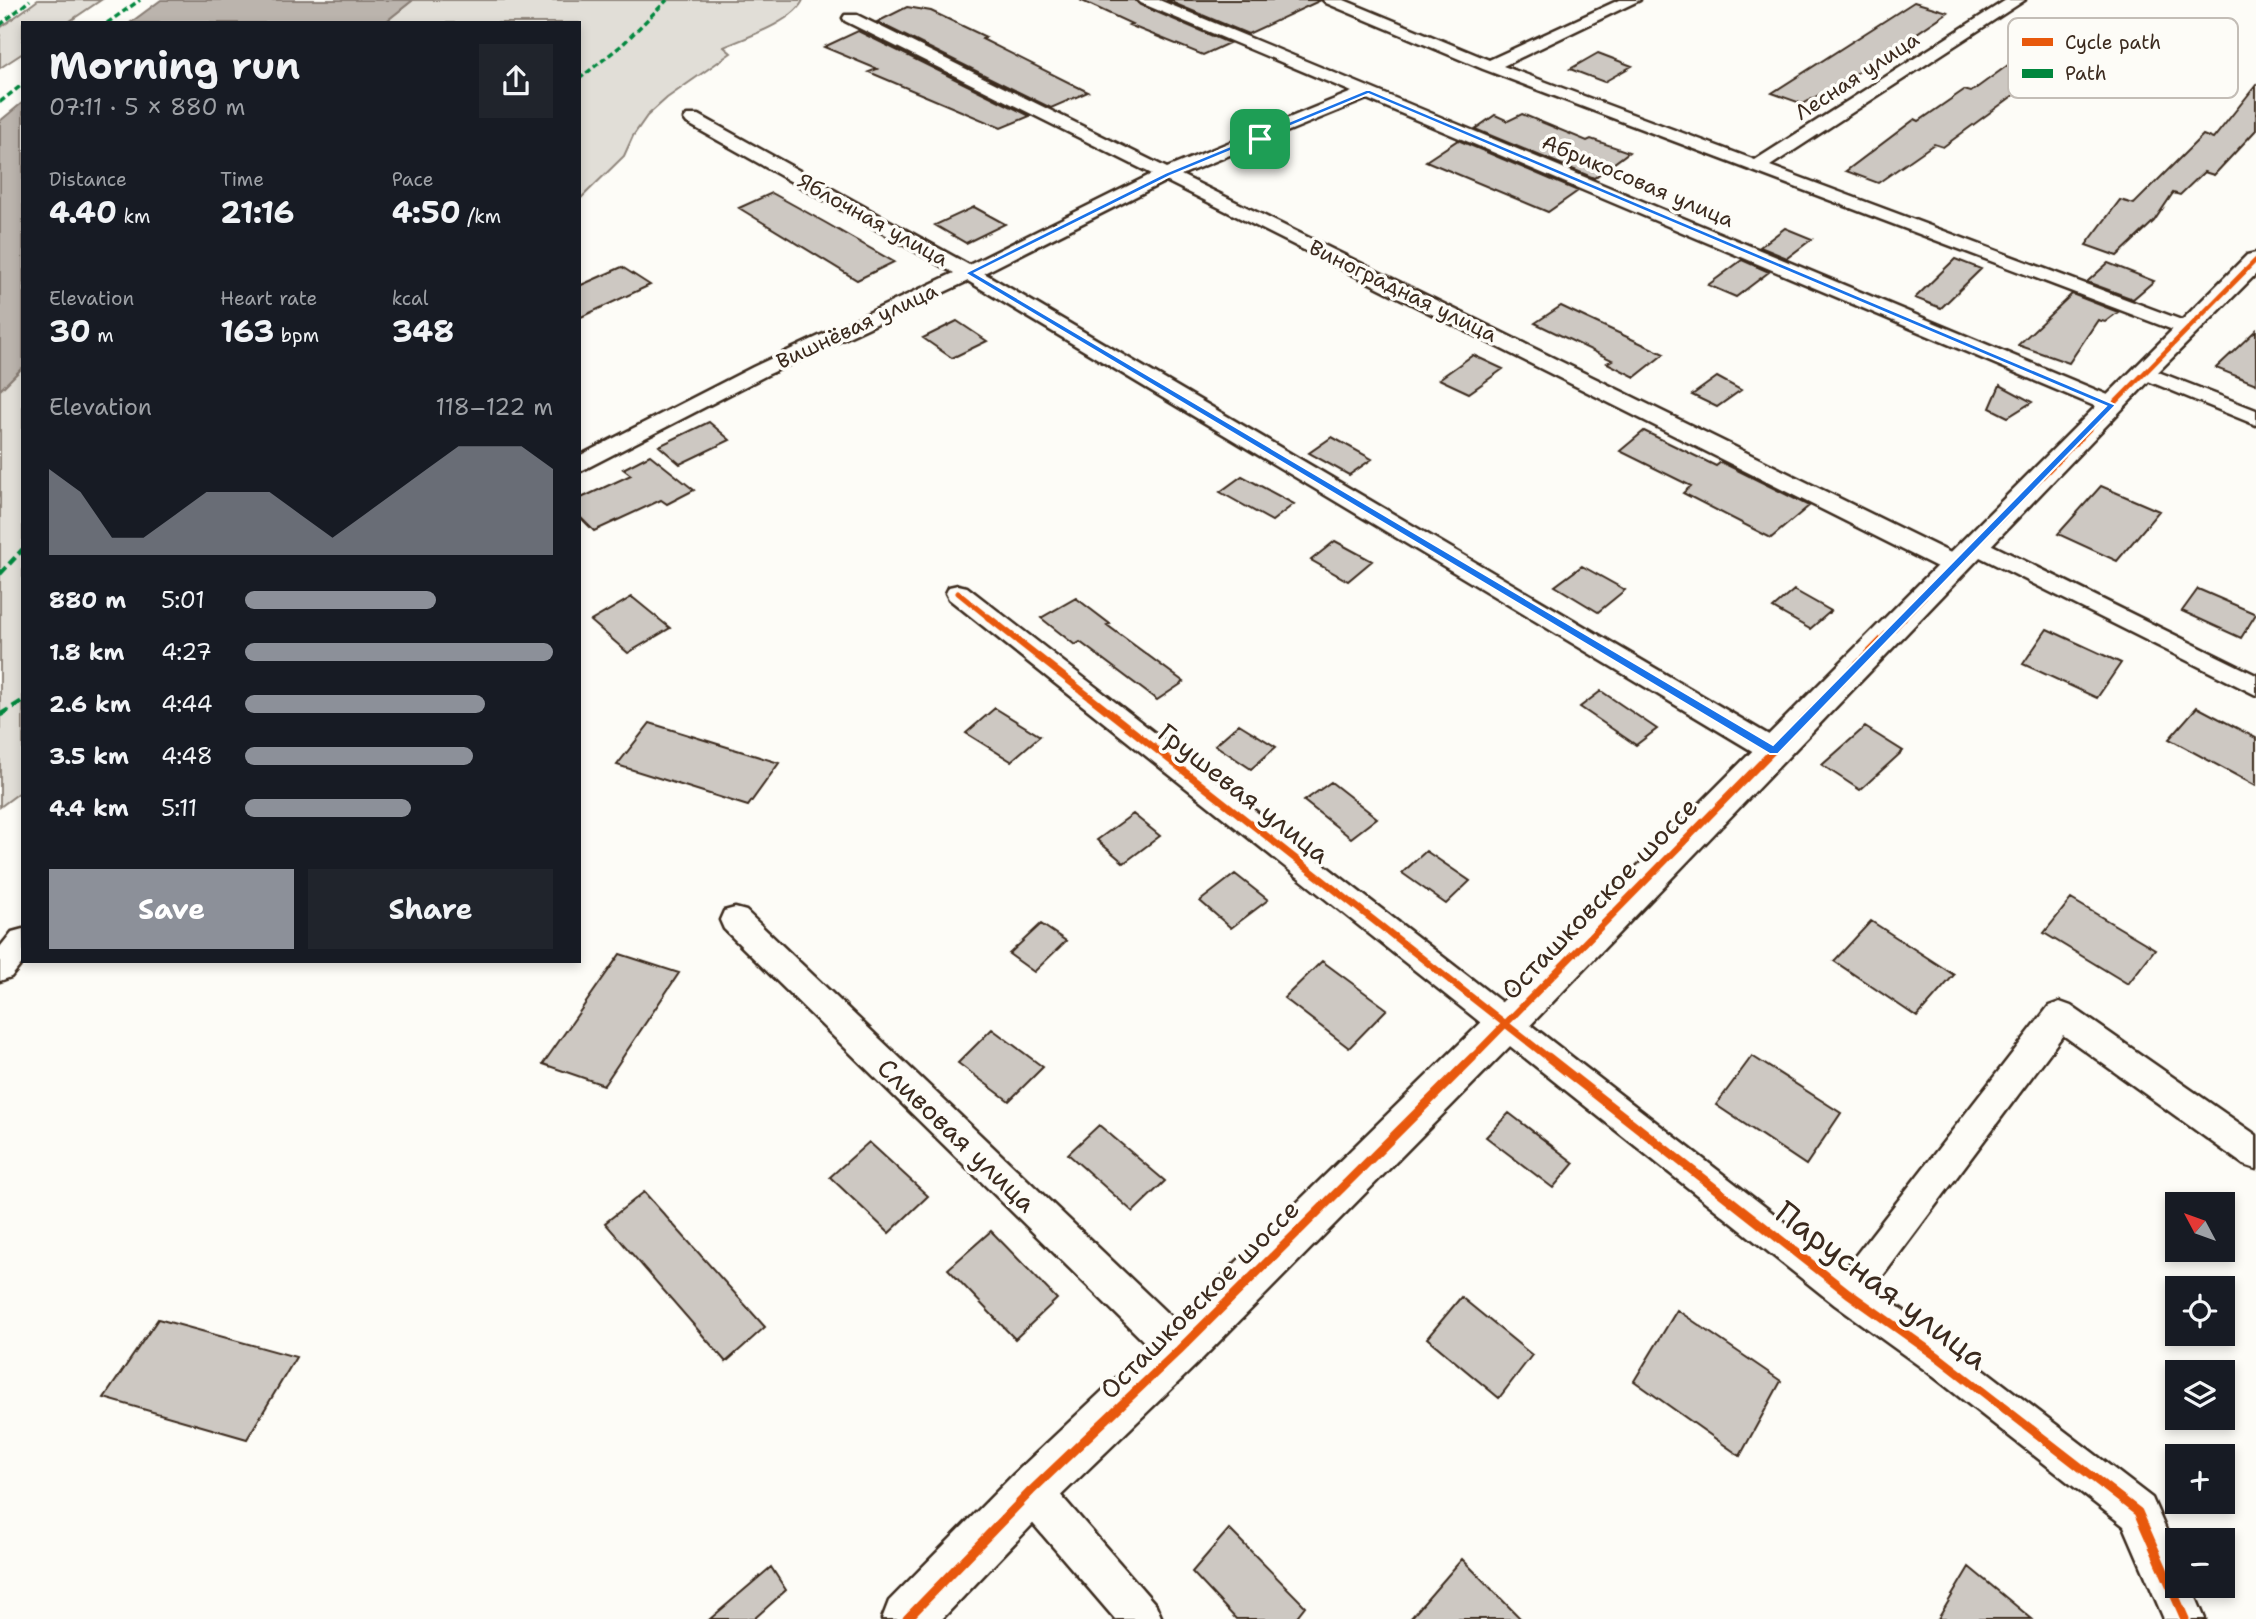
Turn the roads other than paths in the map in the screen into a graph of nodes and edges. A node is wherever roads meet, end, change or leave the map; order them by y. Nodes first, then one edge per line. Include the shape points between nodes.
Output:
1 (1146, 0) edge
2 (1331, 0) edge
3 (1632, 0) edge
4 (2017, 0) edge
5 (850, 18) dead end
6 (1489, 66) junction
7 (1368, 92) junction
8 (693, 120) dead end
9 (1756, 167) junction
10 (1167, 174) junction
11 (2256, 260) edge
12 (969, 273) junction
13 (2188, 329) junction
14 (2143, 372) junction
15 (2112, 405) junction
16 (2256, 418) edge
17 (581, 464) edge
18 (1966, 555) junction
19 (958, 593) dead end
20 (2256, 686) edge
21 (1774, 751) junction
22 (735, 920) dead end
23 (21, 943) edge
24 (0, 968) edge
25 (1504, 1025) junction
26 (2256, 1154) edge
27 (1848, 1293) junction
28 (1179, 1350) junction
29 (1031, 1491) junction
30 (907, 1619) edge
31 (1142, 1619) edge
32 (2185, 1619) edge

1 - 7 street, Абрикосовая улица
2 - 6 street
3 - 6 street
4 - 9 street, Лесная улица
5 - 10 street, Виноградная улица
6 - 9 street
7 - 10 street, Вишнёвая улица
7 - 15 street, Абрикосовая улица
8 - 12 street, Яблочная улица
9 - 13 street
10 - 12 street, Вишнёвая улица
10 - 18 street, Виноградная улица
11 - 13 street, Осташковское шоссе
12 - 17 street, Вишнёвая улица via 760,371
12 - 21 street, Яблочная улица
13 - 14 street, Осташковское шоссе
14 - 15 street, Осташковское шоссе
14 - 16 street
15 - 18 street, Осташковское шоссе
18 - 20 street, Виноградная улица
18 - 21 street, Осташковское шоссе
19 - 25 street, Грушевая улица
21 - 25 street, Осташковское шоссе
22 - 28 street, Сливовая улица
23 - 24 street
25 - 27 street, Парусная улица
25 - 28 street, Осташковское шоссе
26 - 27 street via 2060,1015
27 - 32 street, Парусная улица via 2138,1512
28 - 29 street, Осташковское шоссе
29 - 30 street, Осташковское шоссе
29 - 31 street

